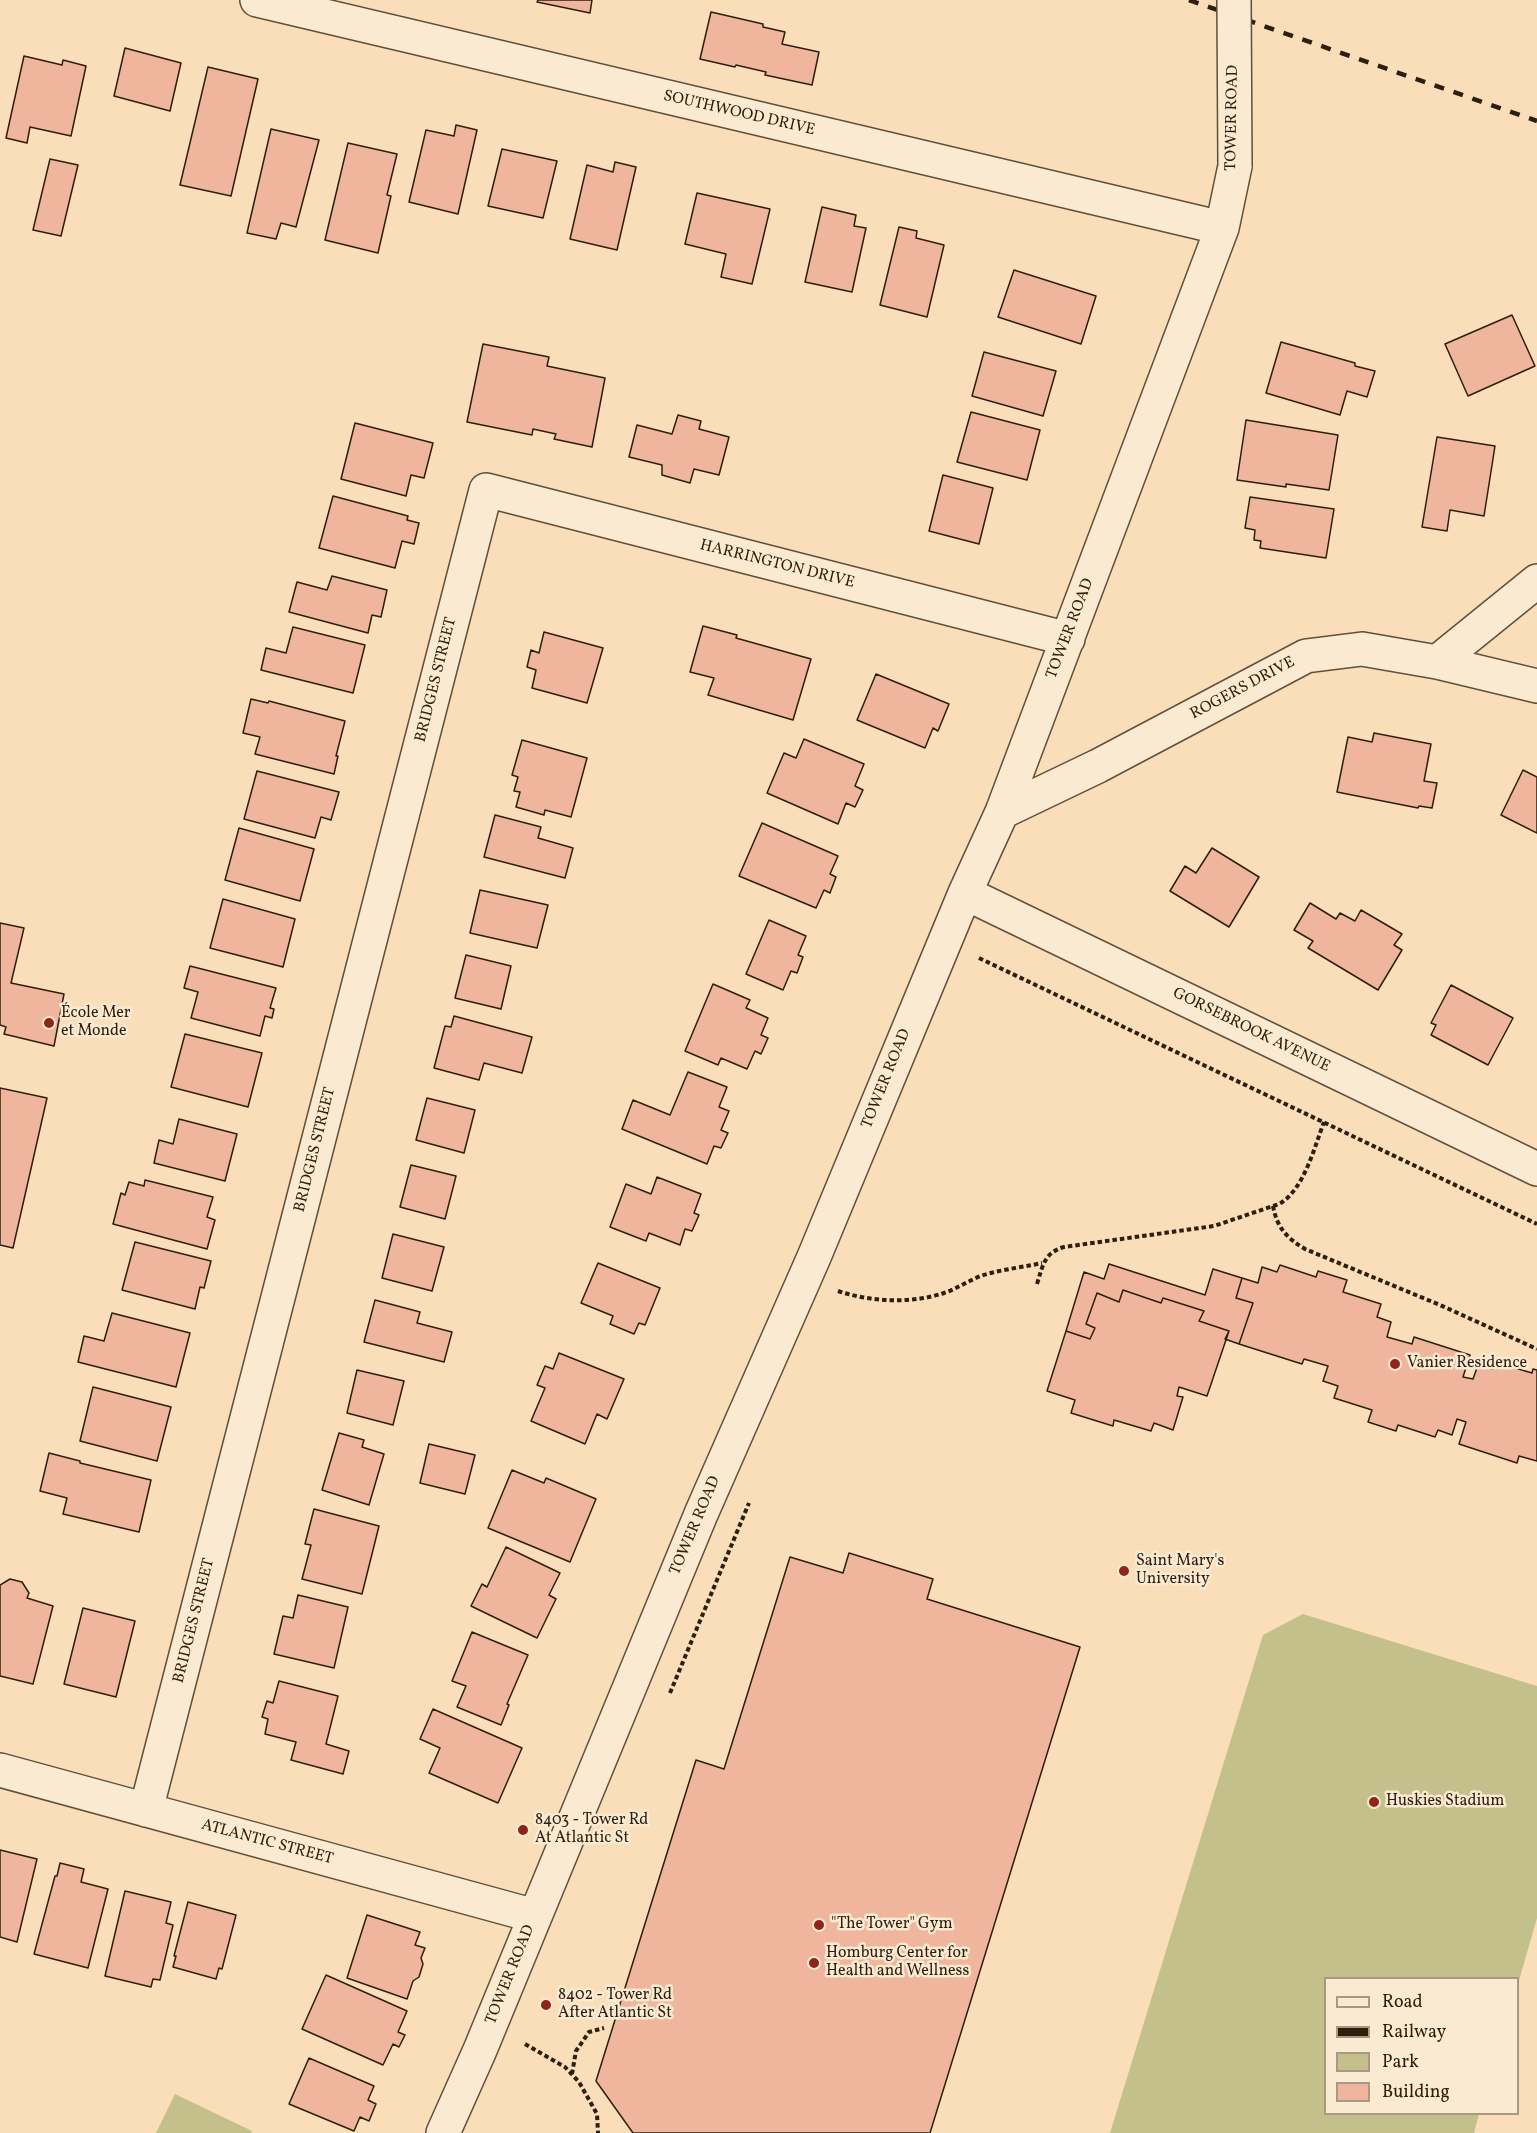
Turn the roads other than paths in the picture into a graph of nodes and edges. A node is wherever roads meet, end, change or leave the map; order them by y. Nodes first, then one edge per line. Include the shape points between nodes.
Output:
1 (257, 0) edge
2 (1234, 0) edge
3 (1222, 228) junction
4 (486, 490) joint
5 (1537, 581) edge
6 (1068, 639) junction
7 (1437, 662) junction
8 (1537, 686) edge
9 (1002, 812) junction
10 (965, 893) junction
11 (1537, 1169) edge
12 (0, 1770) edge
13 (146, 1810) junction
14 (534, 1916) junction
15 (443, 2133) edge

1 - 3 street, SOUTHWOOD DRIVE
2 - 3 street, TOWER ROAD, bridge via 1235,166
3 - 6 street, TOWER ROAD
4 - 6 street, HARRINGTON DRIVE
4 - 13 street, BRIDGES STREET
5 - 7 street
6 - 9 street, TOWER ROAD
7 - 8 street, ROGERS DRIVE
7 - 9 street, ROGERS DRIVE via 1362,649 1306,656
9 - 10 street, TOWER ROAD
10 - 11 street, GORSEBROOK AVENUE
10 - 14 street, TOWER ROAD
12 - 13 street, ATLANTIC STREET
13 - 14 street, ATLANTIC STREET
14 - 15 street, TOWER ROAD

